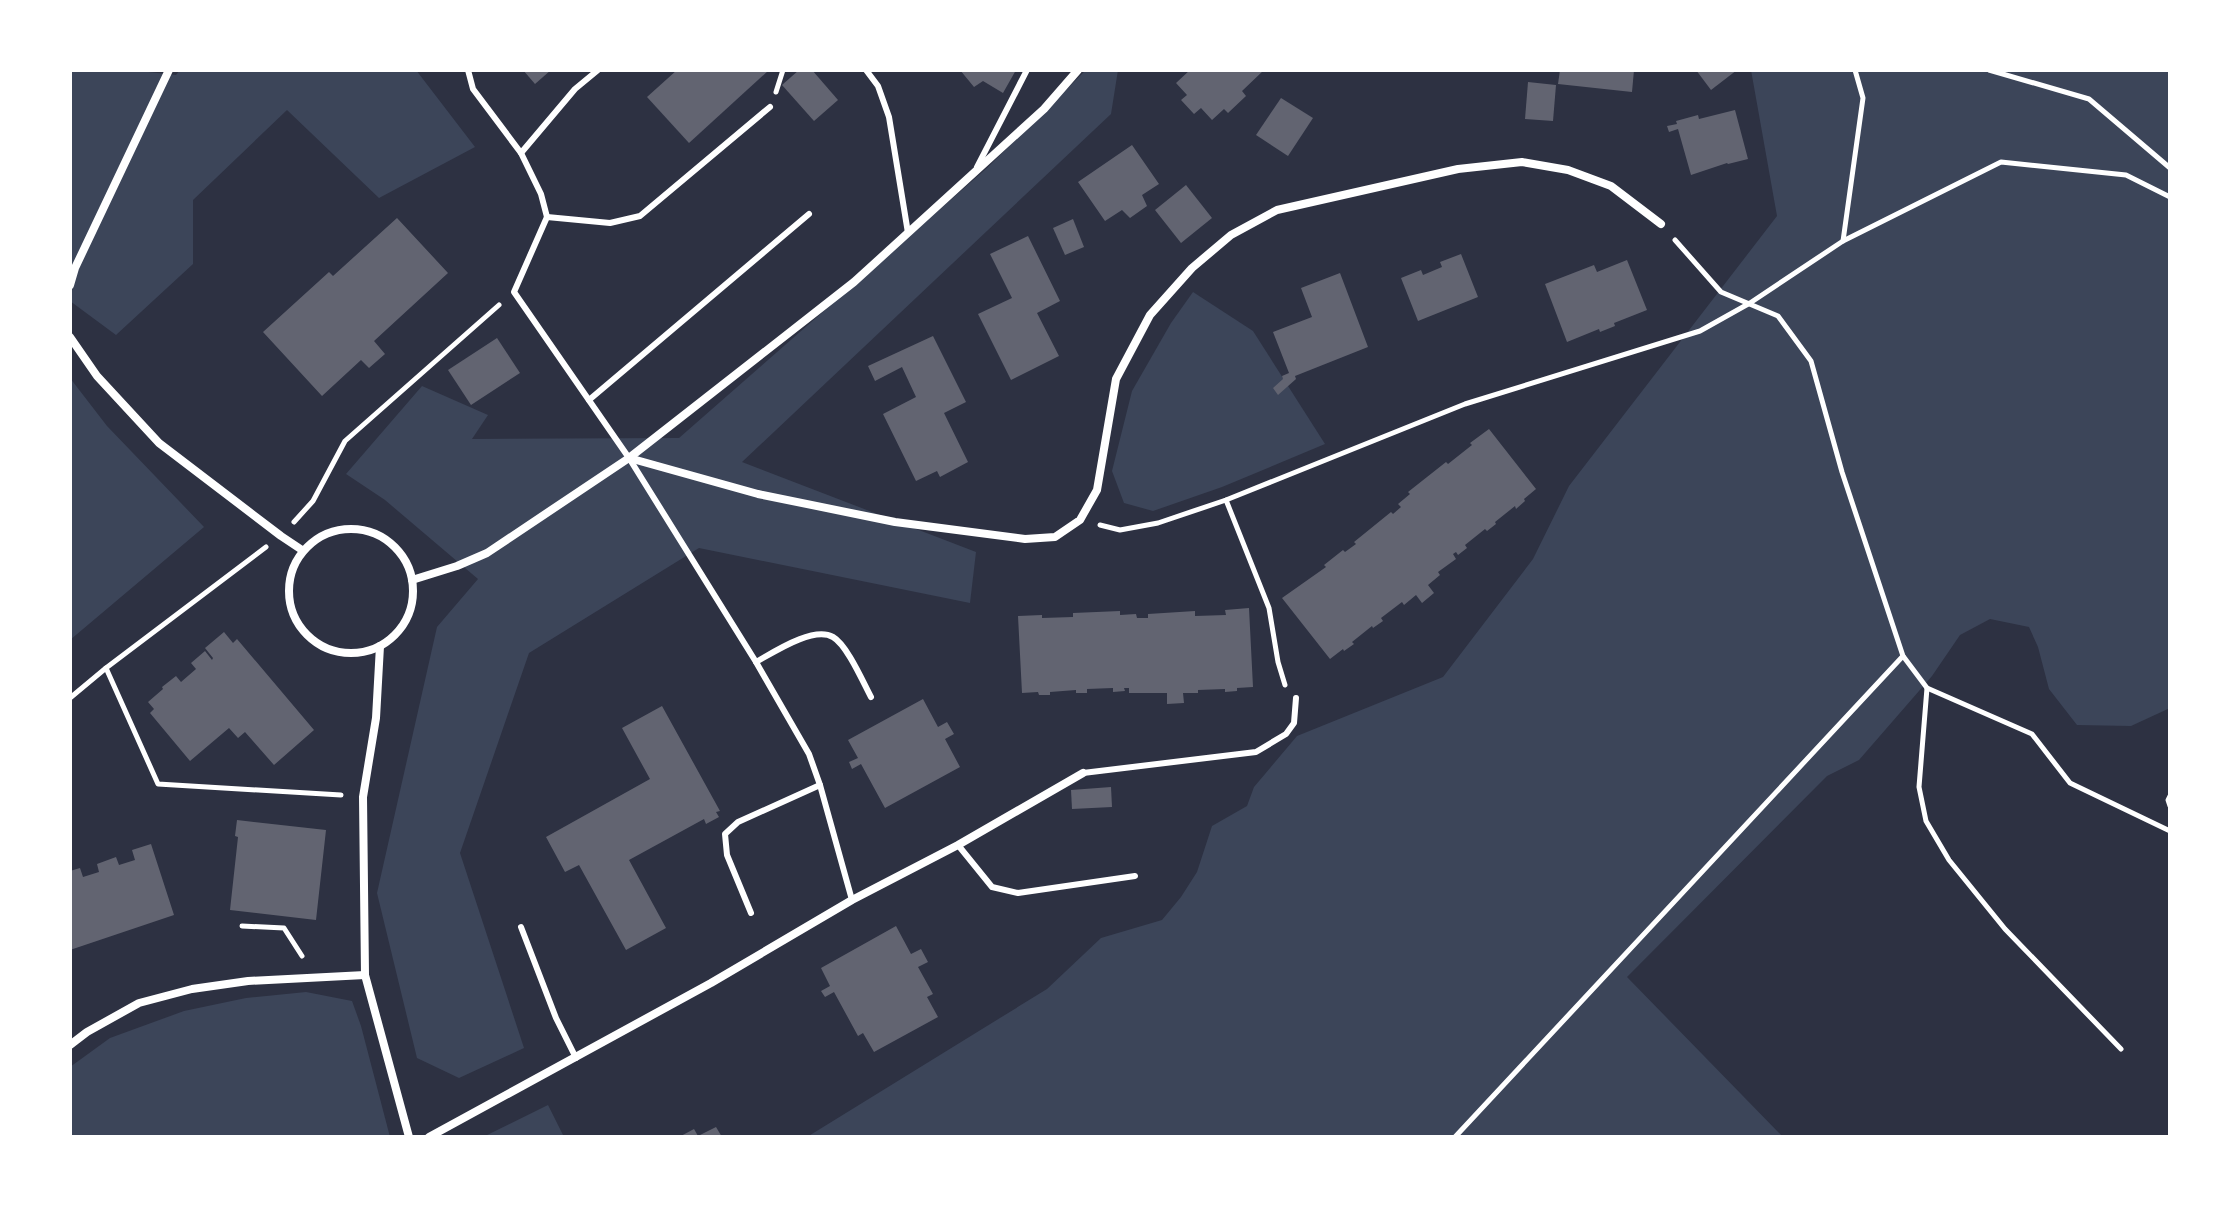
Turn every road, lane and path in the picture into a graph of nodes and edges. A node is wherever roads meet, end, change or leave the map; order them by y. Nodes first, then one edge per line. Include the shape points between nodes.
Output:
1 (468, 70) edge
2 (598, 70) edge
3 (866, 70) edge
4 (1027, 70) edge
5 (1078, 70) edge
6 (1855, 70) edge
7 (1989, 70) edge
8 (165, 71) edge
9 (770, 107) dead end
10 (521, 153) junction
11 (2170, 168) edge
12 (974, 174) junction
13 (2170, 197) edge
14 (809, 214) dead end
15 (547, 217) junction
16 (1661, 224) joint
17 (908, 233) junction
18 (1843, 241) junction
19 (70, 285) edge
20 (514, 292) junction
21 (1750, 303) junction
22 (70, 337) edge
23 (589, 400) junction
24 (629, 458) junction
25 (1226, 500) junction
26 (1080, 520) junction
27 (281, 536) junction
28 (302, 550) junction
29 (412, 580) junction
30 (380, 646) junction
31 (1903, 656) junction
32 (756, 662) junction
33 (106, 668) junction
34 (1927, 688) junction
35 (871, 697) dead end
36 (70, 698) edge
37 (1296, 698) joint
38 (1083, 773) joint
39 (820, 785) junction
40 (332, 796) dead end
41 (2170, 796) edge
42 (2170, 806) edge
43 (2170, 831) edge
44 (958, 845) junction
45 (1135, 876) dead end
46 (852, 900) junction
47 (751, 913) dead end
48 (242, 926) dead end
49 (521, 927) dead end
50 (302, 956) dead end
51 (365, 975) junction
52 (70, 1045) edge
53 (2121, 1049) dead end
54 (576, 1058) junction
55 (409, 1137) edge
56 (429, 1137) edge
57 (1455, 1137) edge

1 - 10 lane via 473,89
2 - 10 lane
3 - 17 lane via 889,117
4 - 12 lane
5 - 12 street
6 - 18 path via 1863,98
7 - 11 path via 2089,99
8 - 19 street
9 - 15 lane via 640,216 610,223
10 - 15 lane
12 - 17 street
13 - 18 path via 2126,175 2001,162
14 - 23 lane
15 - 20 lane
16 - 21 path via 1721,292
16 - 26 street via 1611,186 1568,170 1522,162 1458,169 1277,210 1231,235 1150,315 1116,379 1097,490
17 - 24 street via 854,282
18 - 21 path
20 - 23 lane
20 - 27 path via 345,441 313,501
21 - 25 path via 1700,331 1465,404
21 - 31 path via 1778,316 1811,361
22 - 27 street via 97,376 159,443
23 - 24 lane
24 - 26 street via 758,494 895,522 1025,539 1055,537
24 - 29 street via 487,553
24 - 32 lane
25 - 26 path via 1120,530
25 - 37 path via 1269,608 1286,689
27 - 28 street
27 - 33 path
28 - 29 street via 323,535 354,528 373,531 403,555
28 - 30 street via 288,590 291,611 302,630 338,652
29 - 30 street via 409,615
30 - 51 street via 376,718 363,797
31 - 34 path
31 - 57 path
32 - 35 lane via 801,638 833,637
32 - 39 lane via 809,754
33 - 36 path
33 - 40 path via 158,784
34 - 43 path via 2032,734 2070,783
34 - 53 path via 1919,787 1926,821 1949,860 2005,929
37 - 38 lane via 1294,723 1286,734 1256,752
38 - 44 street
39 - 46 lane
39 - 47 lane via 738,822 725,834 727,855
41 - 42 path
44 - 45 lane via 992,887 1018,893
44 - 46 street
46 - 54 street
48 - 50 path via 284,928
49 - 54 lane
51 - 52 street via 192,989 139,1003
51 - 55 street
54 - 56 street

